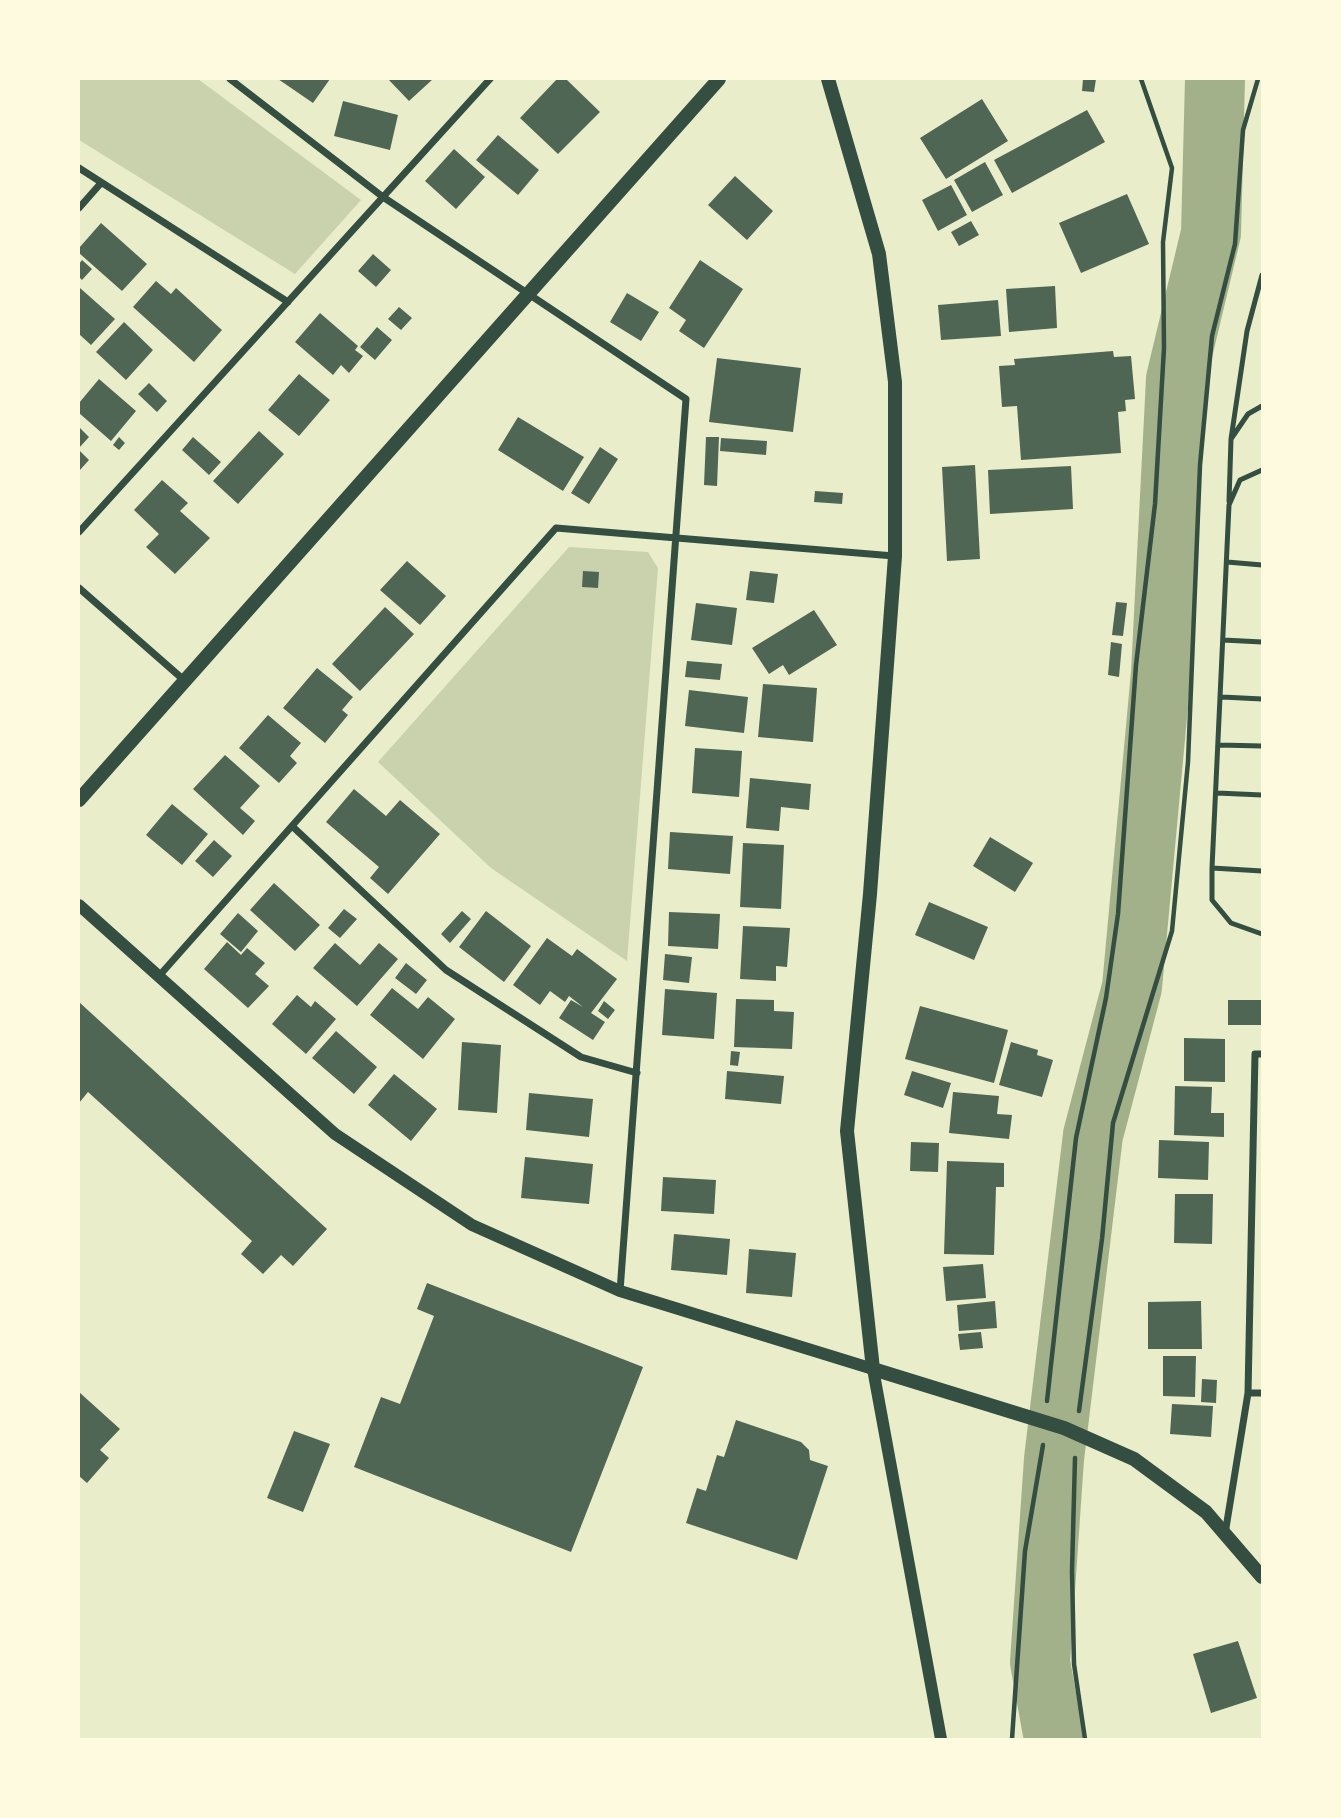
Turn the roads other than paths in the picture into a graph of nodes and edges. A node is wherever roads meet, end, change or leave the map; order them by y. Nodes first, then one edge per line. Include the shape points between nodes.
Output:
1 (230, 79) edge
2 (490, 79) edge
3 (719, 79) edge
4 (828, 79) edge
5 (79, 168) edge
6 (101, 183) junction
7 (383, 197) junction
8 (79, 208) edge
9 (1262, 275) edge
10 (527, 292) junction
11 (288, 302) junction
12 (1262, 406) edge
13 (1231, 439) junction
14 (1262, 470) edge
15 (1229, 505) junction
16 (79, 532) edge
17 (677, 538) junction
18 (895, 556) junction
19 (1227, 562) junction
20 (1262, 565) edge
21 (79, 588) edge
22 (1223, 640) junction
23 (1262, 642) edge
24 (186, 681) junction
25 (1222, 697) junction
26 (1262, 699) edge
27 (1219, 745) junction
28 (1262, 747) edge
29 (1217, 793) junction
30 (1262, 795) edge
31 (79, 800) edge
32 (292, 826) junction
33 (1212, 867) junction
34 (1262, 871) edge
35 (79, 905) edge
36 (1262, 934) edge
37 (159, 976) junction
38 (1262, 1054) edge
39 (637, 1073) junction
40 (620, 1292) junction
41 (873, 1369) junction
42 (1248, 1393) junction
43 (1262, 1393) edge
44 (1225, 1534) junction
45 (1262, 1577) edge
46 (941, 1739) edge

1 - 7 street
2 - 7 street
3 - 10 main road
4 - 18 main road via 880,254 895,382
5 - 6 street
6 - 8 street
6 - 11 street
7 - 10 street
7 - 11 street
9 - 13 lane via 1247,331
10 - 17 street via 686,400
10 - 24 main road
11 - 16 street
12 - 13 lane via 1248,414
13 - 15 lane
14 - 15 lane via 1240,480
15 - 19 lane
17 - 18 street
17 - 32 street via 556,528
17 - 39 street
18 - 41 main road via 847,1131
19 - 20 lane
19 - 22 lane
21 - 24 street
22 - 23 lane
22 - 25 lane
24 - 31 main road
25 - 26 lane
25 - 27 lane
27 - 28 lane
27 - 29 lane
29 - 30 lane
29 - 33 lane
32 - 37 street
32 - 39 street via 446,970 581,1057
33 - 34 lane
33 - 36 lane via 1212,900 1231,923
35 - 37 street
37 - 40 street via 335,1134 472,1225
38 - 42 street via 1255,1054
39 - 40 street
40 - 41 street
41 - 44 main road via 1064,1428 1134,1459 1206,1512
41 - 46 street
42 - 43 street
42 - 44 street
44 - 45 main road

